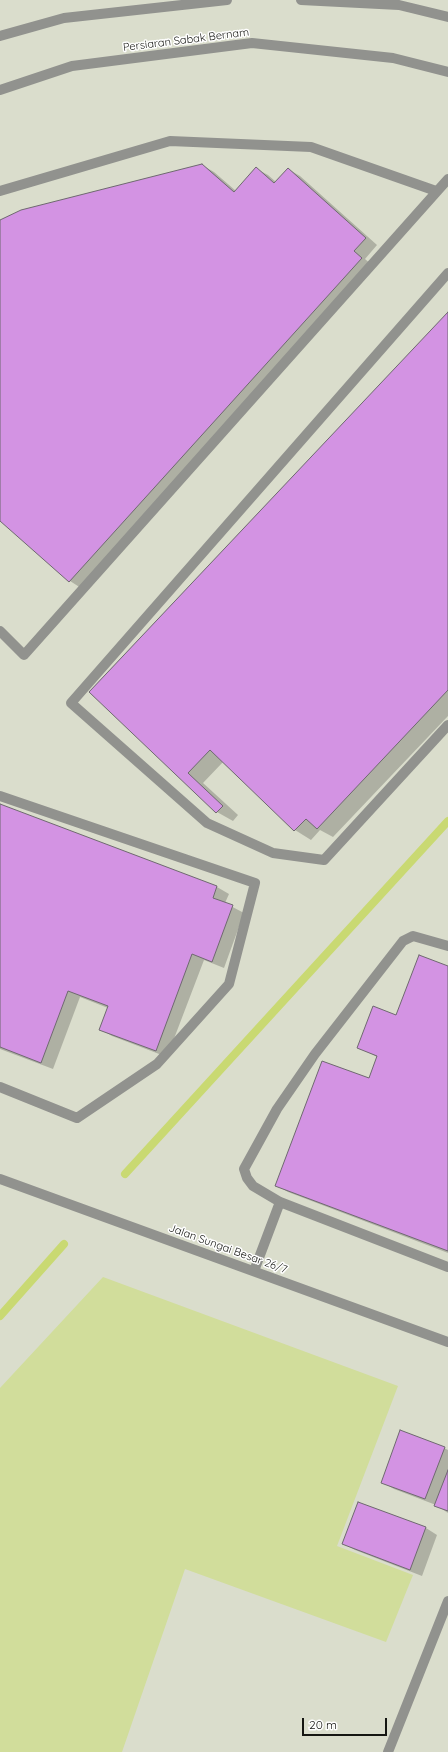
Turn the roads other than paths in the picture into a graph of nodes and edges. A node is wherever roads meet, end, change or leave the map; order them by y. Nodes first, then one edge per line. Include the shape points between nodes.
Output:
1 (226, 0) edge
2 (301, 0) edge
3 (171, 3) edge
4 (448, 17) edge
5 (0, 36) edge
6 (448, 72) edge
7 (0, 90) edge
8 (448, 179) edge
9 (0, 191) edge
10 (436, 191) junction
11 (448, 273) edge
12 (0, 631) edge
13 (448, 725) edge
14 (0, 796) edge
15 (448, 946) edge
16 (0, 1087) edge
17 (0, 1179) edge
18 (280, 1202) junction
19 (448, 1267) edge
20 (254, 1271) junction
21 (447, 1339) edge
22 (448, 1601) edge
23 (388, 1752) edge

1 - 3 street
2 - 4 street via 399,5
3 - 5 street via 64,18
6 - 7 street, Persiaran Sabak Bernam via 393,58 252,43 72,66
8 - 10 street
9 - 10 street via 170,141 311,147
10 - 12 street via 24,655
11 - 13 street via 71,703 207,823 272,853 324,860
14 - 16 street via 256,883 229,984 156,1064 77,1118
15 - 18 street via 413,936 403,941 315,1054 277,1109 244,1169 253,1186
17 - 20 street, Jalan Sungai Besar 26/7
18 - 19 street
18 - 20 street
20 - 21 street, Jalan Sungai Besar 26/7
22 - 23 street

